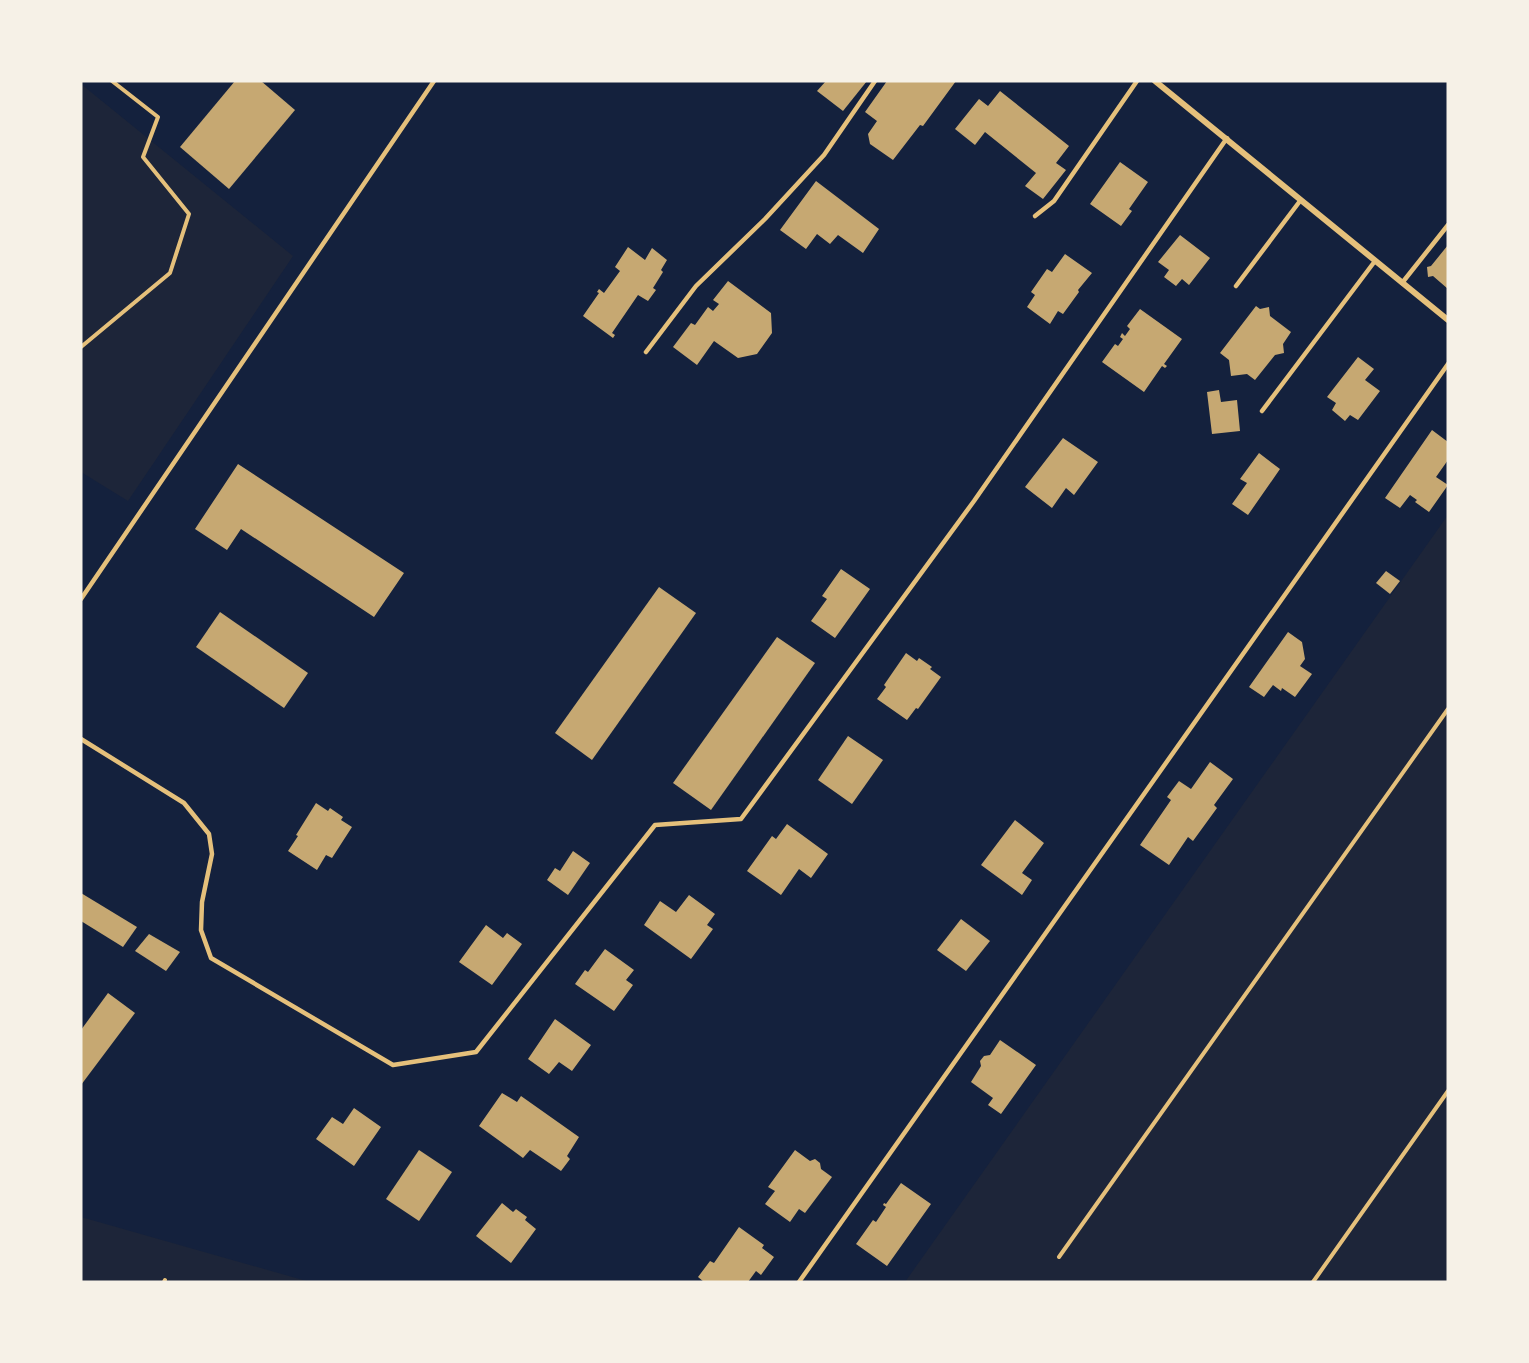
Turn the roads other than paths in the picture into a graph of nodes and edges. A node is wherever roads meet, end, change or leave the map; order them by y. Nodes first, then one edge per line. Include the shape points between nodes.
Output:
1 (434, 81) edge
2 (875, 81) edge
3 (1137, 81) edge
4 (1155, 81) edge
5 (1227, 138) junction
6 (1300, 201) junction
7 (1035, 216) dead end
8 (1448, 225) edge
9 (1375, 261) junction
10 (1402, 283) junction
11 (1236, 286) dead end
12 (1448, 320) edge
13 (646, 352) dead end
14 (1448, 364) edge
15 (1262, 411) dead end
16 (81, 599) edge
17 (81, 739) edge
18 (799, 1282) edge

1 - 16 lane
2 - 13 lane via 824,154 696,286
3 - 7 lane via 1054,201
4 - 5 street
5 - 6 street
5 - 17 lane via 974,501 741,819 655,825 476,1052 393,1065 211,958 201,930 202,902 212,854 208,834 184,803
6 - 9 street
6 - 11 lane
8 - 10 lane
9 - 10 street
9 - 15 lane
10 - 12 street
14 - 18 lane

